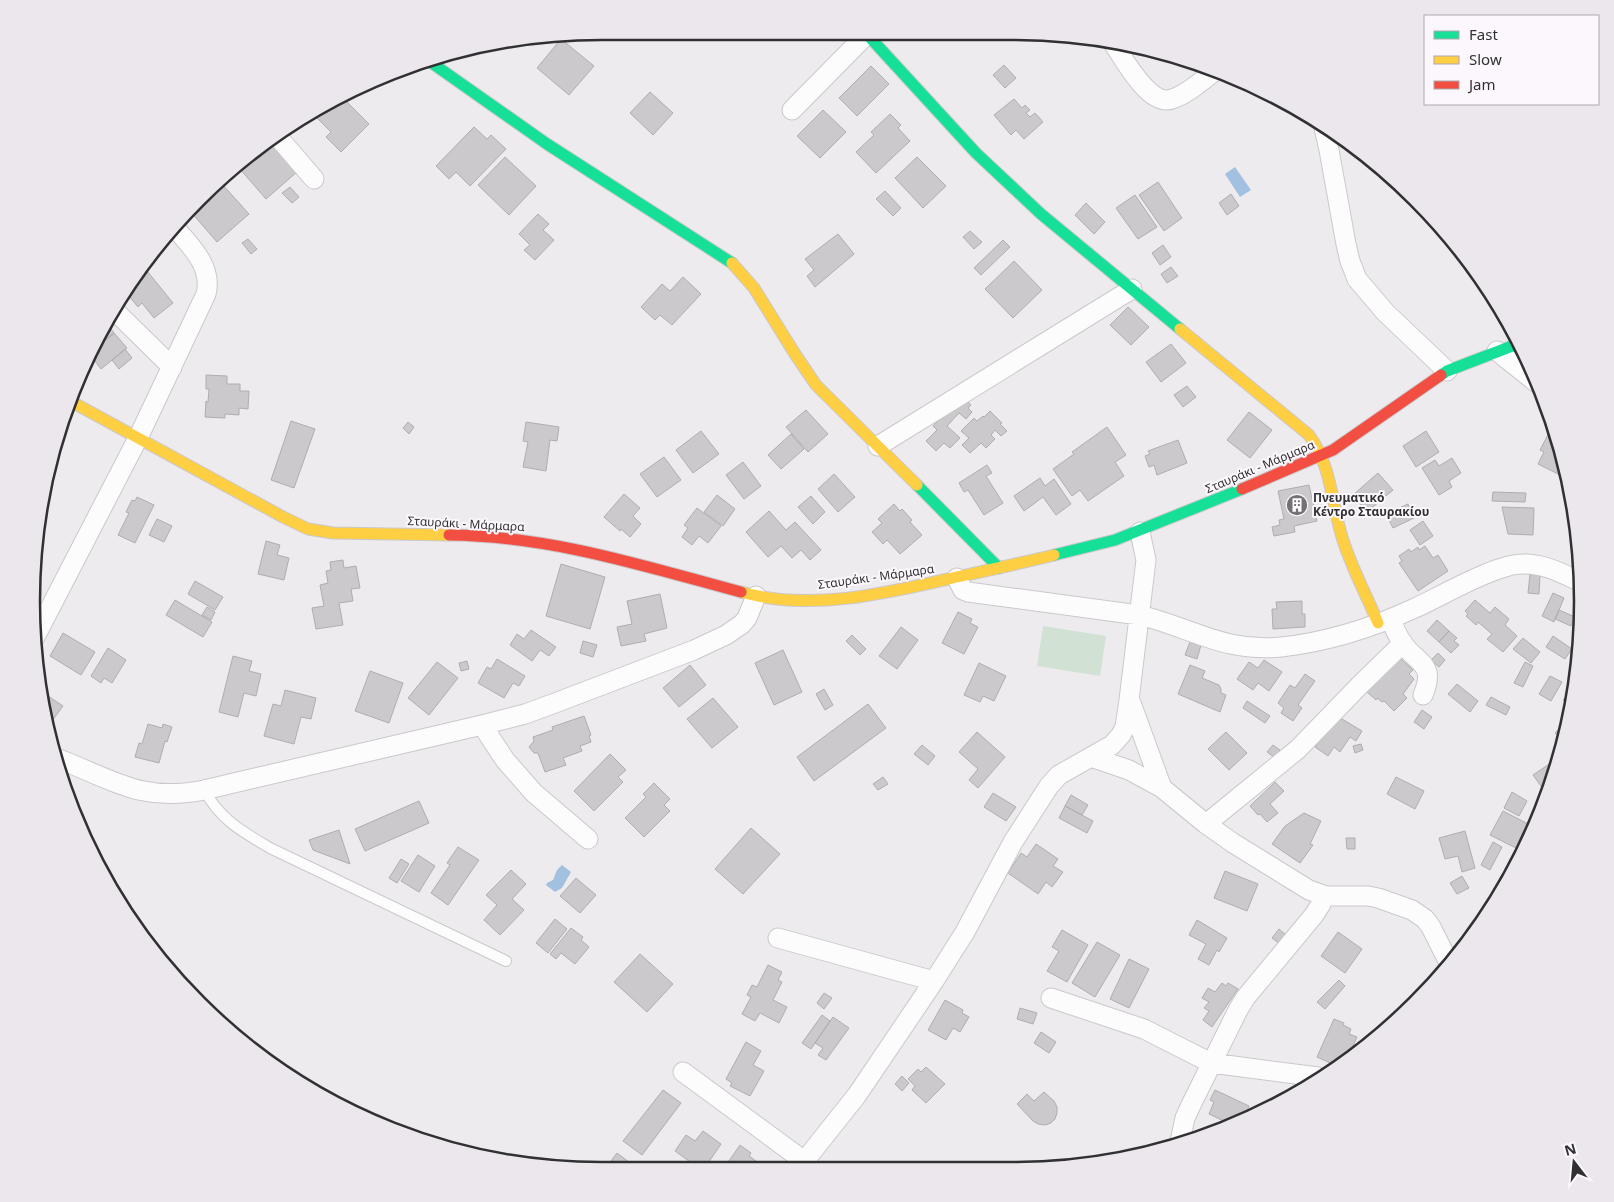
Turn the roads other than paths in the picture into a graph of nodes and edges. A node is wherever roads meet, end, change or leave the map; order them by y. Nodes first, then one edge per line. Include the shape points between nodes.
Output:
1 (860, 40) edge
2 (873, 40) edge
3 (1118, 50) edge
4 (435, 65) edge
5 (1209, 76) edge
6 (792, 110) dead end
7 (1326, 136) edge
8 (281, 141) edge
9 (314, 179) dead end
10 (178, 232) edge
11 (1132, 289) junction
12 (119, 314) edge
13 (1512, 346) edge
14 (1497, 351) junction
15 (172, 367) junction
16 (1447, 372) junction
17 (1525, 374) edge
18 (76, 404) edge
19 (138, 438) junction
20 (878, 446) junction
21 (1322, 456) junction
22 (1140, 532) junction
23 (998, 568) junction
24 (957, 578) junction
25 (1573, 579) edge
26 (756, 596) junction
27 (1139, 615) junction
28 (1384, 621) junction
29 (41, 626) edge
30 (1403, 644) junction
31 (1423, 695) dead end
32 (1129, 700) junction
33 (482, 725) junction
34 (1091, 757) junction
35 (64, 761) edge
36 (1162, 788) junction
37 (204, 790) junction
38 (1206, 824) junction
39 (588, 839) dead end
40 (1323, 895) junction
41 (778, 938) dead end
42 (1446, 957) edge
43 (506, 961) dead end
44 (934, 981) junction
45 (1051, 998) dead end
46 (1212, 1063) junction
47 (683, 1072) dead end
48 (1311, 1076) edge
49 (1181, 1136) edge
50 (799, 1162) edge
51 (804, 1162) edge

1 - 6 street
2 - 11 street via 976,153 1041,214
3 - 5 street via 1145,89 1156,98 1170,100
4 - 20 street via 604,182 730,261 744,274 805,372
7 - 16 street via 1346,244 1357,279 1381,308
8 - 9 street
10 - 15 street via 200,257 208,284
11 - 20 street
11 - 21 street via 1309,435
12 - 15 street
13 - 14 street, Σταυράκι - Μάρμαρα
14 - 16 street, Σταυράκι - Μάρμαρα
14 - 17 street
15 - 19 street
16 - 21 street, Σταυράκι - Μάρμαρα
18 - 19 street, Σταυράκι - Μάρμαρα
19 - 26 street, Σταυράκι - Μάρμαρα via 298,524 316,530 462,535 544,543 631,562
19 - 29 street
20 - 23 street
21 - 22 street, Σταυράκι - Μάρμαρα
21 - 28 street via 1333,488 1343,538
22 - 23 street, Σταυράκι - Μάρμαρα
22 - 27 street via 1146,560
23 - 24 street, Σταυράκι - Μάρμαρα
24 - 26 street, Σταυράκι - Μάρμαρα via 829,599 782,600
24 - 27 street via 968,592
25 - 28 street via 1543,566 1513,565
26 - 33 street via 742,624 717,640 563,701
27 - 28 street via 1232,646 1253,648 1279,648 1324,641
27 - 32 street
28 - 30 street
30 - 31 street via 1427,671 1429,681
30 - 38 street via 1298,749
32 - 34 street via 1121,735 1112,745
32 - 36 street
33 - 37 street
33 - 39 street via 505,760 534,793
34 - 36 street via 1129,770
34 - 44 street via 1069,768 1049,786 1013,842 965,932
35 - 37 street via 143,792 166,795
36 - 38 street
37 - 43 lane via 226,820 270,848
38 - 40 street via 1297,883
40 - 42 street via 1368,896 1412,910 1431,927
40 - 46 street via 1314,915 1242,1004
41 - 44 street
44 - 51 street via 857,1095
45 - 46 street via 1144,1029
46 - 48 street
46 - 49 street via 1190,1105
47 - 50 street

